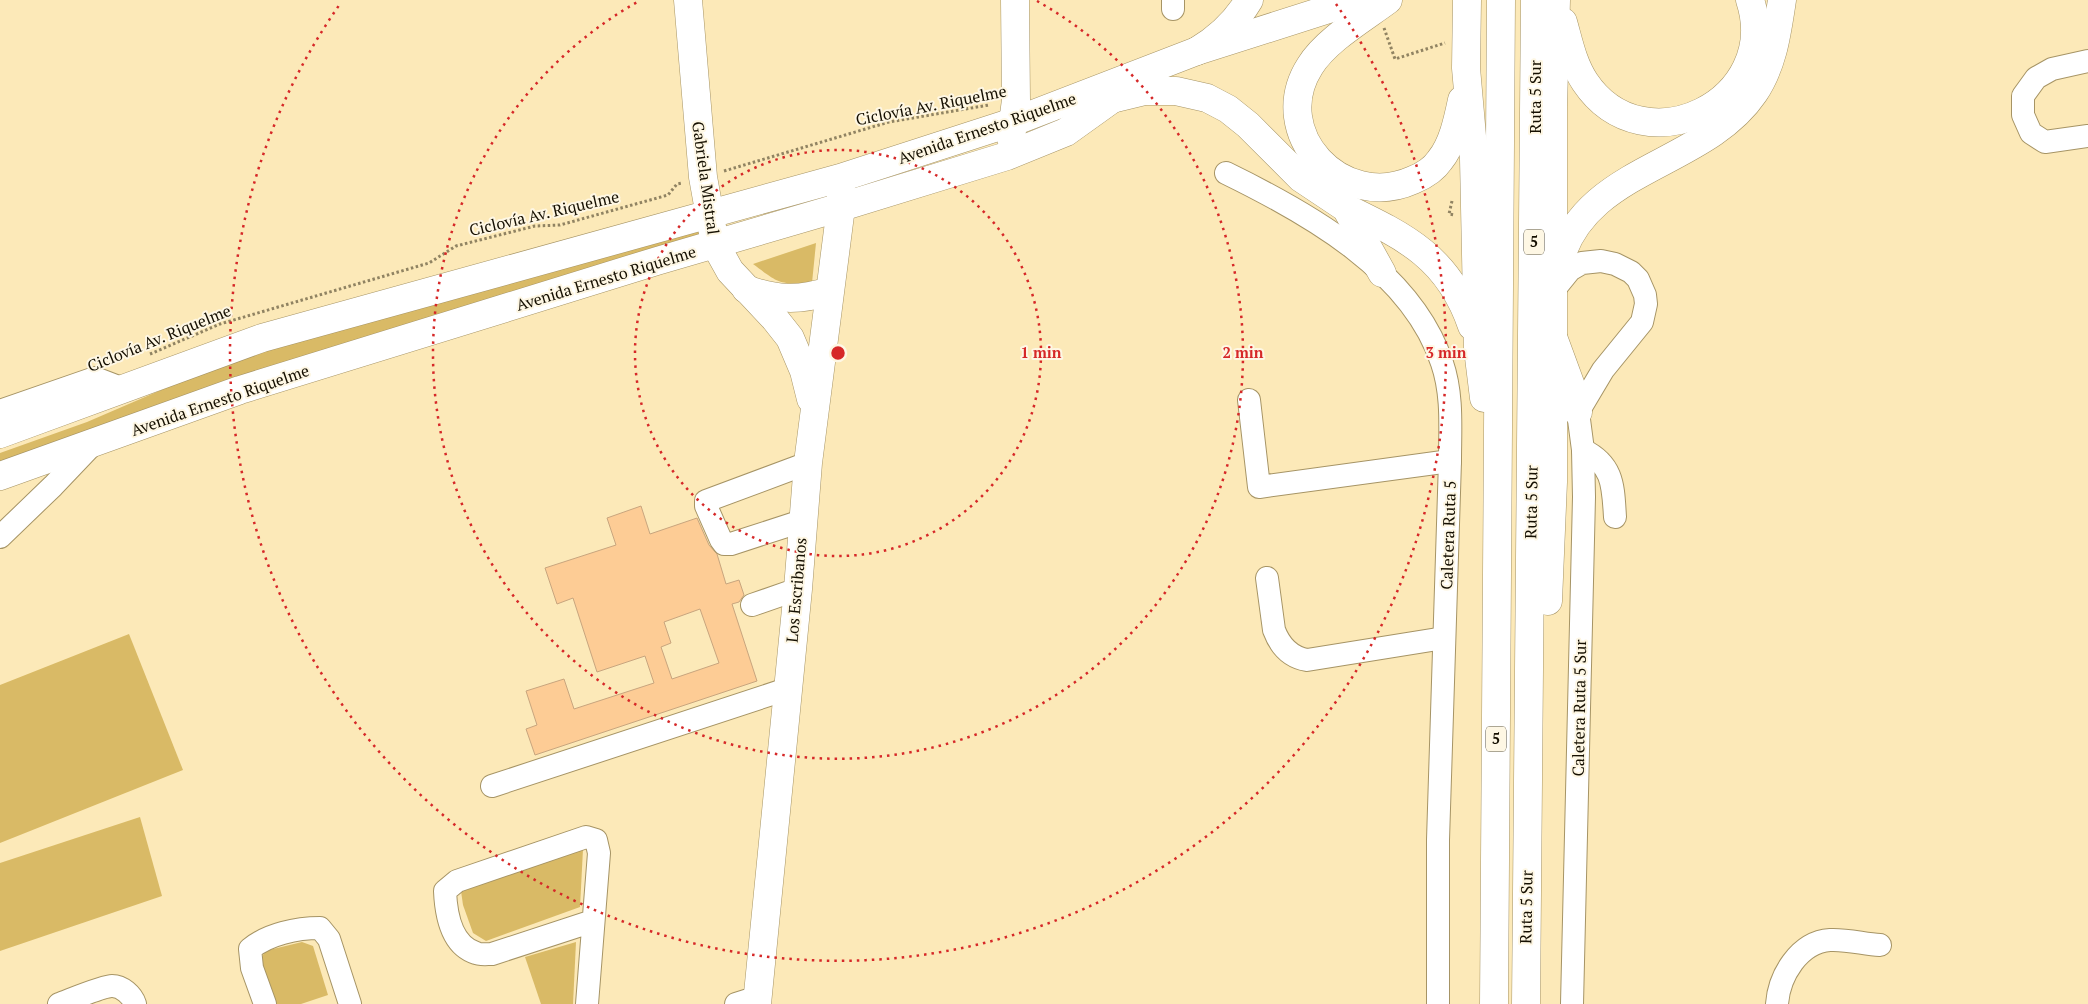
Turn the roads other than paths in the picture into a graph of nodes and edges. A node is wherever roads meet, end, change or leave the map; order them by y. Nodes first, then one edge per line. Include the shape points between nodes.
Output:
1 (688, 0) edge
2 (1015, 0) edge
3 (1249, 0) edge
4 (1467, 0) edge
5 (1501, 0) edge
6 (1535, 0) edge
7 (1557, 0) edge
8 (1750, 0) edge
9 (1782, 0) edge
10 (1374, 3) edge
11 (1197, 51) junction
12 (2088, 61) edge
13 (1466, 68) junction
14 (1500, 91) junction
15 (1112, 99) junction
16 (1015, 111) junction
17 (2088, 136) edge
18 (1007, 156) junction
19 (1474, 159) junction
20 (1226, 173) dead end
21 (840, 178) junction
22 (841, 207) junction
23 (1346, 208) junction
24 (709, 213) junction
25 (715, 244) junction
26 (1382, 273) junction
27 (746, 289) junction
28 (1552, 290) junction
29 (830, 291) junction
30 (1552, 337) junction
31 (1478, 349) junction
32 (121, 388) junction
33 (1249, 400) dead end
34 (0, 411) edge
35 (1578, 412) junction
36 (814, 416) junction
37 (0, 434) edge
38 (93, 444) junction
39 (1583, 450) junction
40 (1450, 461) junction
41 (808, 463) junction
42 (1498, 473) junction
43 (0, 476) edge
44 (1615, 517) dead end
45 (802, 521) junction
46 (0, 537) edge
47 (1267, 578) dead end
48 (798, 589) junction
49 (752, 605) dead end
50 (1444, 638) junction
51 (787, 689) junction
52 (492, 786) dead end
53 (593, 921) junction
54 (1526, 929) junction
55 (1880, 945) dead end
56 (750, 1002) edge
57 (347, 1003) edge
58 (59, 1004) edge
59 (135, 1004) edge
60 (265, 1004) edge
61 (587, 1004) edge
62 (1438, 1004) edge
63 (1494, 1004) edge
64 (1526, 1004) edge
65 (1572, 1004) edge
66 (1777, 1004) edge

1 - 24 main road, Gabriela Mistral
2 - 16 main road
3 - 11 main road via 1221,36
4 - 13 main road
5 - 14 main road, Ruta 5 Sur / 5
6 - 54 main road, Ruta 5 Sur / 5
7 - 8 main road via 1578,71 1596,96 1620,113 1664,123 1707,111 1740,80 1755,38
7 - 28 main road
9 - 28 main road via 1770,61 1759,85 1743,107 1716,131 1625,181 1602,198 1586,214 1564,248
10 - 11 main road, Avenida Ernesto Riquelme
10 - 13 main road via 1317,56 1299,93 1299,120 1305,140 1316,158 1336,176 1362,186 1391,187 1405,184 1430,170 1440,161 1454,130
11 - 15 main road, Avenida Ernesto Riquelme
11 - 16 main road, Avenida Ernesto Riquelme
12 - 17 street via 2052,69 2036,78 2023,96 2024,115 2031,133 2045,142
13 - 19 main road
14 - 19 street
14 - 42 main road, Ruta 5 Sur / 5
15 - 18 main road, Avenida Ernesto Riquelme via 1066,132
15 - 23 main road via 1160,90 1207,98 1237,116 1301,178
16 - 18 main road
16 - 21 main road, Avenida Ernesto Riquelme
18 - 22 main road, Avenida Ernesto Riquelme
19 - 31 main road
20 - 26 street, Caletera Ruta 5 via 1312,221
21 - 22 main road, Los Escribanos
21 - 24 main road, Avenida Ernesto Riquelme
22 - 25 main road, Avenida Ernesto Riquelme
22 - 29 main road, Los Escribanos
23 - 26 main road
23 - 31 main road via 1406,238 1432,260 1461,299
24 - 25 main road, Gabriela Mistral
24 - 32 main road, Avenida Ernesto Riquelme via 262,338
25 - 27 main road, Gabriela Mistral via 730,271
25 - 38 main road, Avenida Ernesto Riquelme via 240,390
26 - 40 street, Caletera Ruta 5 via 1418,314 1443,364 1450,403
27 - 29 main road via 788,299
27 - 36 main road, Gabriela Mistral via 790,338 804,371
28 - 30 main road
28 - 35 street via 1570,270 1582,263 1601,261 1631,272 1645,295 1642,322 1603,370
29 - 36 main road, Los Escribanos
30 - 35 main road
30 - 54 main road via 1553,482 1539,783
31 - 42 main road
32 - 34 street via 95,378
32 - 37 main road, Avenida Ernesto Riquelme
33 - 40 street via 1259,487
35 - 39 street, Caletera Ruta 5 Sur
36 - 41 main road, Los Escribanos
38 - 43 main road, Avenida Ernesto Riquelme
38 - 46 street
39 - 44 street via 1607,471 1612,485
39 - 65 street, Caletera Ruta 5 Sur
40 - 50 street, Caletera Ruta 5
41 - 45 main road, Los Escribanos
41 - 45 street via 706,501 724,544
42 - 63 main road, Ruta 5 Sur / 5
45 - 48 main road, Los Escribanos
47 - 50 street via 1276,638 1287,651 1300,659
48 - 49 street
48 - 51 main road, Los Escribanos
50 - 62 street, Caletera Ruta 5 via 1438,840
51 - 52 street
51 - 56 main road, Los Escribanos
53 - 53 street via 492,954 477,954 454,935 445,891 457,881 586,837 596,840 599,853
53 - 61 street
54 - 64 main road, Ruta 5 Sur / 5
55 - 66 street via 1836,940 1810,946 1785,974
57 - 60 street via 328,939 320,928 305,928 260,941 250,949 252,968
58 - 59 street via 112,986 122,988

